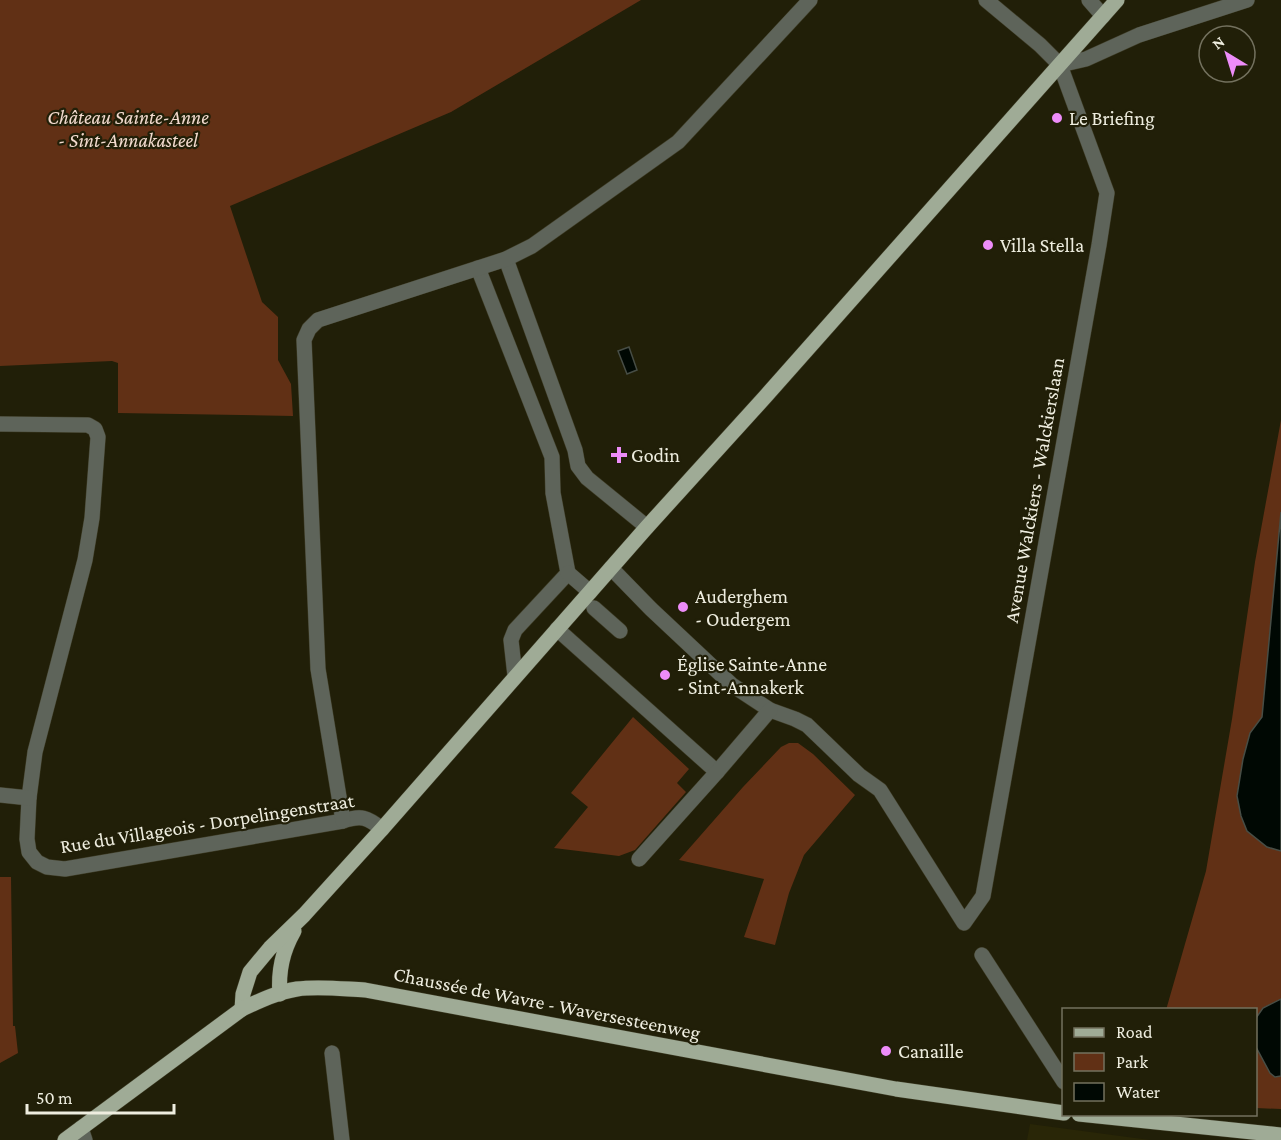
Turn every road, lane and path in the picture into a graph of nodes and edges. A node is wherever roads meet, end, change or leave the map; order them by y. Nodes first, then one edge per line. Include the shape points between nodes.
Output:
1 (810, 0) edge
2 (986, 0) edge
3 (1089, 0) edge
4 (1117, 0) edge
5 (1247, 0) edge
6 (1103, 16) junction
7 (1060, 65) junction
8 (506, 259) junction
9 (478, 268) junction
10 (0, 424) edge
11 (578, 466) junction
12 (553, 474) junction
13 (646, 527) junction
14 (611, 568) junction
15 (568, 573) junction
16 (590, 592) junction
17 (594, 608) dead end
18 (557, 629) junction
19 (620, 631) dead end
20 (515, 676) junction
21 (770, 710) junction
22 (717, 772) junction
23 (0, 795) edge
24 (28, 798) junction
25 (343, 821) junction
26 (382, 829) junction
27 (639, 859) dead end
28 (304, 915) junction
29 (982, 955) dead end
30 (280, 994) junction
31 (242, 1009) junction
32 (332, 1053) dead end
33 (1062, 1079) edge
34 (1062, 1113) edge
35 (1094, 1116) edge
36 (83, 1134) edge
37 (1244, 1136) edge
38 (1281, 1136) edge
39 (65, 1140) edge
40 (342, 1140) edge

1 - 8 street via 678,142 532,246
2 - 7 street
3 - 6 street
4 - 6 main road
5 - 7 street
6 - 7 main road
7 - 13 main road
7 - 21 street, Avenue Walckiers - Walckierslaan via 1107,193 983,896 963,923 880,790 807,725
8 - 9 street
8 - 11 street
9 - 12 street via 552,457
9 - 25 street via 318,320 304,340 318,669
10 - 24 street, Rue du Villageois - Dorpelingenstraat via 88,425 98,437 86,560 35,753
11 - 12 street
11 - 13 street
12 - 15 street
13 - 14 main road
14 - 16 main road
14 - 21 street via 732,685
15 - 16 street
15 - 20 street via 515,630
16 - 18 main road
17 - 19 street
18 - 20 main road
18 - 22 street
20 - 26 main road
21 - 22 street
22 - 27 street
23 - 24 street
24 - 25 street, Rue du Villageois - Dorpelingenstraat via 29,852 37,862 64,869
25 - 26 street, Rue du Villageois - Dorpelingenstraat via 364,818
26 - 28 main road
28 - 30 main road via 285,946
28 - 31 main road via 250,972
29 - 33 street
30 - 31 main road, Chaussée de Wavre - Waversesteenweg
30 - 34 main road, Chaussée de Wavre - Waversesteenweg via 296,989 365,990 896,1089
31 - 36 main road, Chaussée de Wavre - Waversesteenweg
32 - 40 street
35 - 37 main road
36 - 39 main road, Chaussée de Wavre - Waversesteenweg
37 - 38 main road

